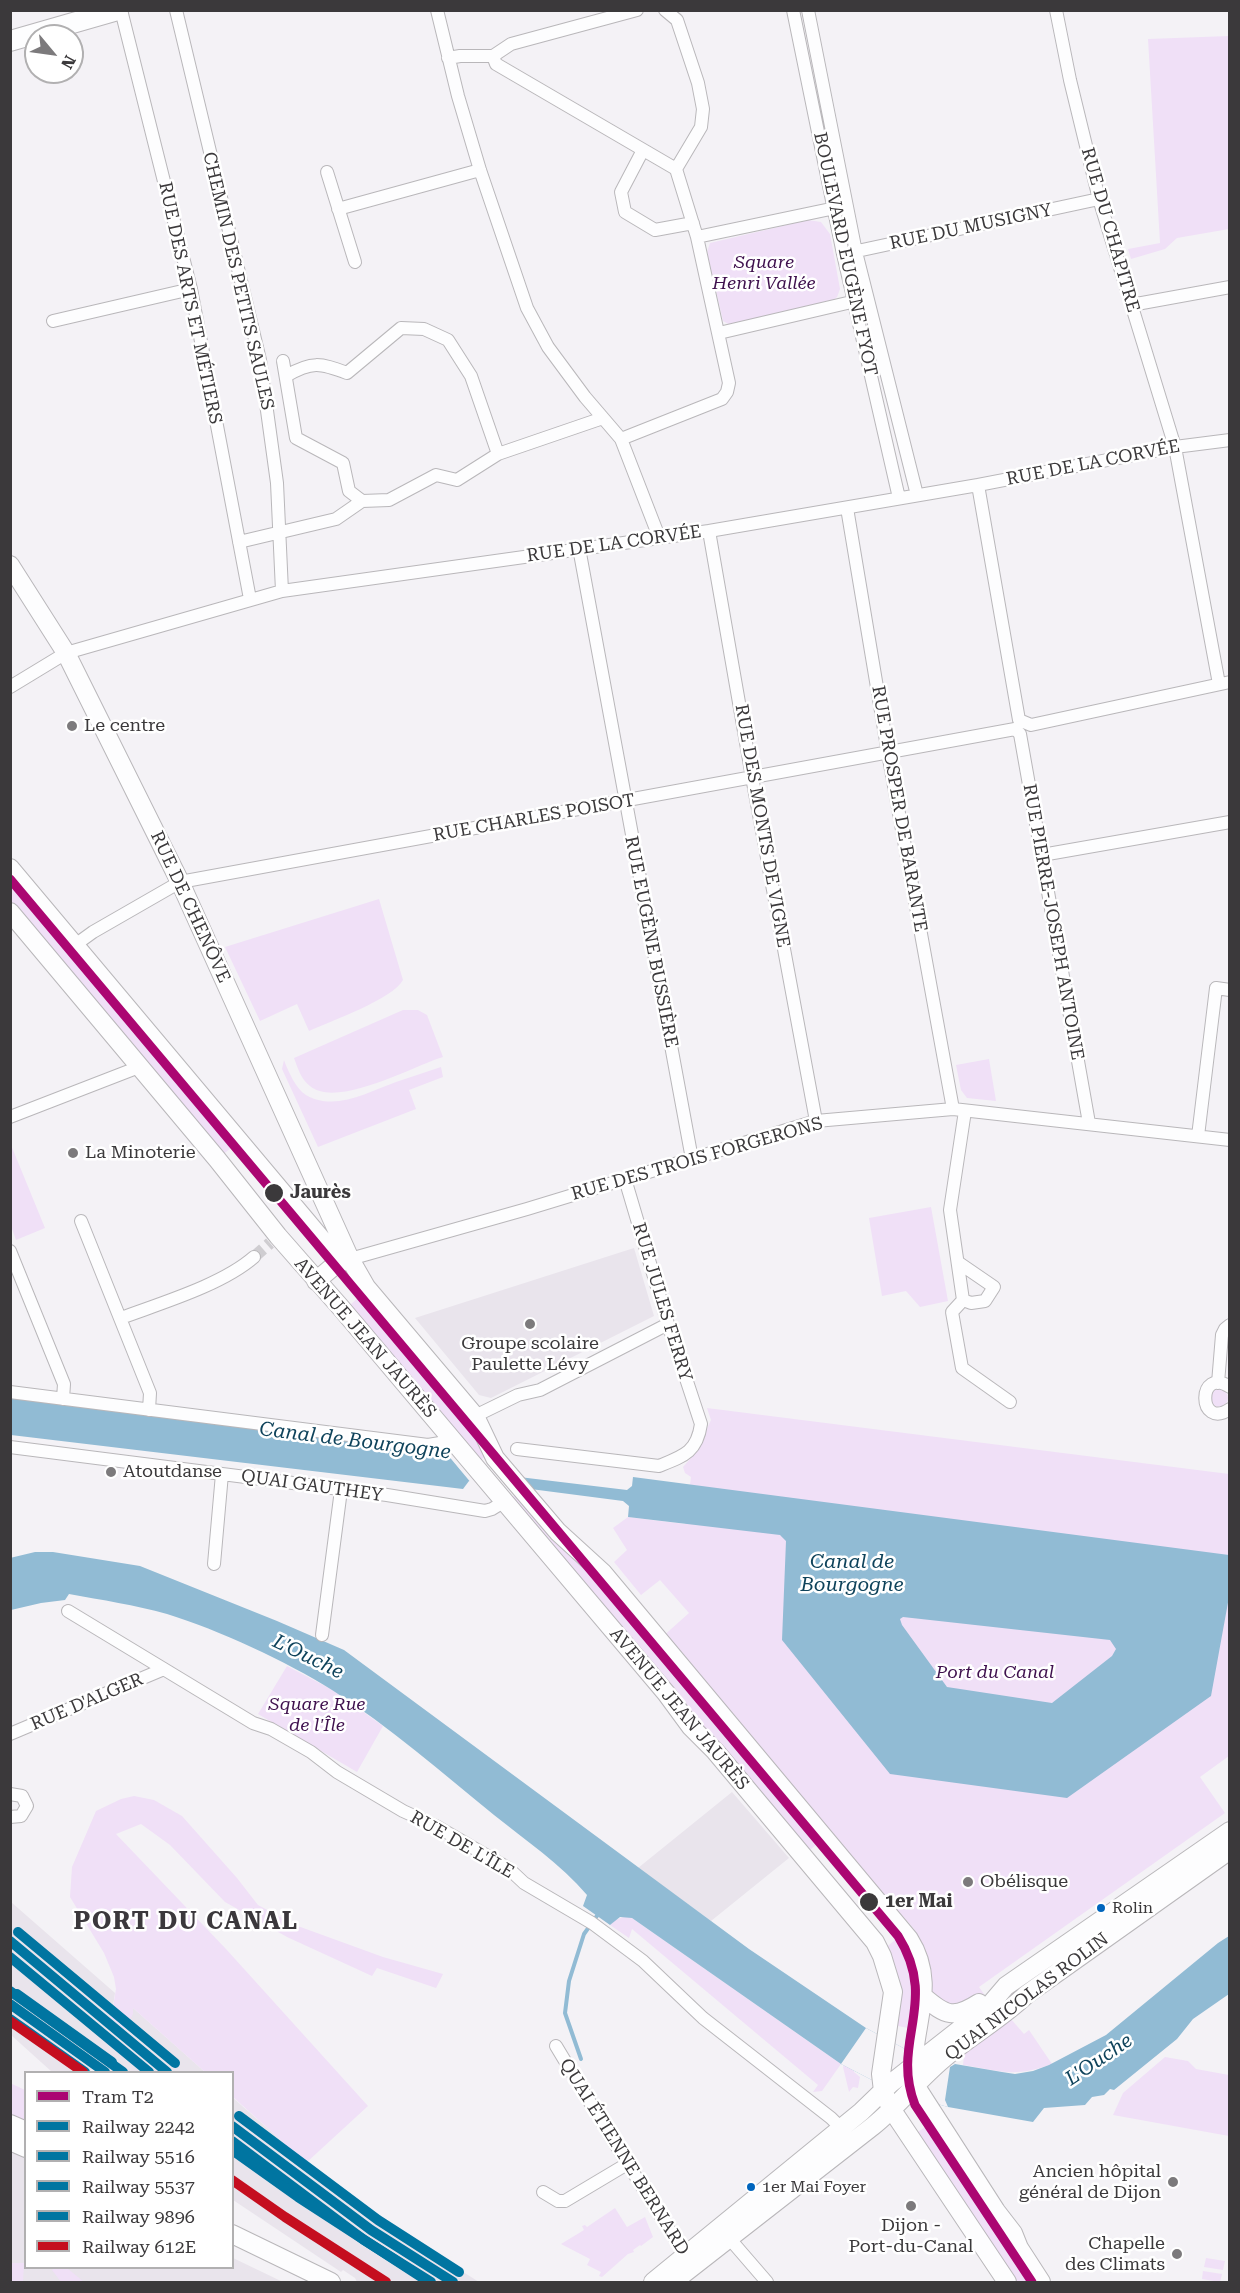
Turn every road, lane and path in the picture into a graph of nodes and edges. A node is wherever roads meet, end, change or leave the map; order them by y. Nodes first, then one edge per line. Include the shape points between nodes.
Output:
1 (120, 10) edge
2 (176, 10) edge
3 (437, 10) edge
4 (637, 10) edge
5 (665, 10) edge
6 (793, 10) edge
7 (808, 10) edge
8 (1056, 10) edge
9 (10, 40) edge
10 (493, 56) junction
11 (448, 58) junction
12 (643, 150) junction
13 (676, 169) junction
14 (480, 170) junction
15 (327, 172) dead end
16 (1099, 199) junction
17 (840, 207) junction
18 (338, 209) junction
19 (693, 223) junction
20 (697, 237) junction
21 (850, 253) junction
22 (355, 262) dead end
23 (1230, 287) edge
24 (191, 289) junction
25 (867, 299) junction
26 (854, 302) junction
27 (1131, 305) junction
28 (53, 321) dead end
29 (719, 333) junction
30 (283, 361) dead end
31 (286, 376) junction
32 (603, 418) junction
33 (621, 439) junction
34 (1230, 440) edge
35 (1175, 447) junction
36 (498, 454) junction
37 (978, 485) junction
38 (917, 495) junction
39 (899, 498) junction
40 (362, 501) junction
41 (847, 508) junction
42 (709, 531) junction
43 (280, 532) junction
44 (659, 537) junction
45 (239, 542) junction
46 (579, 548) junction
47 (10, 565) edge
48 (282, 591) junction
49 (250, 599) junction
50 (66, 653) junction
51 (1224, 683) edge
52 (10, 687) edge
53 (1008, 729) joint
54 (888, 753) junction
55 (752, 777) junction
56 (625, 801) junction
57 (1230, 822) edge
58 (1042, 855) junction
59 (10, 868) edge
60 (180, 882) junction
61 (10, 912) edge
62 (75, 945) junction
63 (1230, 990) edge
64 (139, 1066) junction
65 (959, 1110) junction
66 (10, 1117) edge
67 (816, 1121) junction
68 (1089, 1123) junction
69 (1198, 1136) junction
70 (1230, 1140) edge
71 (692, 1159) junction
72 (625, 1179) junction
73 (81, 1221) dead end
74 (11, 1253) edge
75 (254, 1257) tunnel mouth
76 (350, 1259) junction
77 (959, 1263) junction
78 (316, 1281) junction
79 (963, 1300) junction
80 (121, 1318) junction
81 (668, 1324) junction
82 (1230, 1325) edge
83 (1224, 1385) edge
84 (10, 1392) edge
85 (63, 1399) junction
86 (1010, 1402) dead end
87 (1230, 1409) edge
88 (149, 1410) junction
89 (475, 1416) junction
90 (450, 1437) junction
91 (10, 1447) edge
92 (517, 1449) dead end
93 (222, 1474) junction
94 (342, 1490) junction
95 (504, 1501) junction
96 (214, 1564) dead end
97 (68, 1611) dead end
98 (322, 1635) dead end
99 (164, 1669) junction
100 (10, 1734) edge
101 (10, 1794) edge
102 (10, 1817) edge
103 (1230, 1831) edge
104 (1230, 1850) edge
105 (1120, 1917) junction
106 (1064, 1956) junction
107 (1006, 1986) junction
108 (924, 1997) junction
109 (556, 2046) dead end
110 (923, 2058) junction
111 (884, 2088) junction
112 (915, 2094) junction
113 (892, 2110) junction
114 (10, 2124) edge
115 (842, 2128) junction
116 (24, 2130) edge
117 (10, 2140) edge
118 (855, 2142) junction
119 (24, 2147) edge
120 (627, 2164) junction
121 (543, 2192) dead end
122 (234, 2235) edge
123 (729, 2238) junction
124 (234, 2249) edge
125 (689, 2261) junction
126 (304, 2283) edge
127 (331, 2283) edge
128 (653, 2283) edge
129 (673, 2283) edge
130 (767, 2283) edge
131 (1007, 2283) edge
132 (1041, 2283) edge

1 - 9 main road
1 - 24 street, RUE DES ARTS ET MÉTIERS
2 - 43 street, CHEMIN DES PETITS SAULES via 260,360 273,440
3 - 11 street
4 - 10 street via 511,44
5 - 13 street via 677,20 703,109 700,127
6 - 17 street, BOULEVARD EUGÈNE FYOT
7 - 17 street, BOULEVARD EUGÈNE FYOT
8 - 16 street, RUE DU CHAPITRE
10 - 11 street
10 - 12 street via 496,64
11 - 14 street
12 - 13 street
12 - 19 street via 621,192 624,212 655,230
13 - 19 street
14 - 18 street
14 - 32 street via 527,308 548,347
15 - 18 street
16 - 21 street, RUE DU MUSIGNY
16 - 27 street, RUE DU CHAPITRE
17 - 20 street
17 - 21 street, BOULEVARD EUGÈNE FYOT
18 - 22 street
19 - 20 street
20 - 29 street
21 - 25 street, BOULEVARD EUGÈNE FYOT
21 - 26 street, BOULEVARD EUGÈNE FYOT
23 - 27 street
24 - 28 street
24 - 45 street, RUE DES ARTS ET MÉTIERS
25 - 26 street
25 - 38 street, BOULEVARD EUGÈNE FYOT
26 - 29 street
26 - 39 street, BOULEVARD EUGÈNE FYOT
27 - 35 street, RUE DU CHAPITRE
29 - 33 street via 729,383 722,399
30 - 31 street
31 - 36 street via 322,364 347,373 402,328 424,329 448,340 471,376
31 - 40 street via 296,438 343,463 349,491
32 - 33 street
32 - 36 street
33 - 44 street
34 - 35 street, RUE DE LA CORVÉE
35 - 37 street, RUE DE LA CORVÉE
35 - 51 street, RUE DU CHAPITRE
36 - 40 street via 457,480 436,475 389,500
37 - 38 street, RUE DE LA CORVÉE
37 - 51 street via 1017,719 1031,725
38 - 39 street, RUE DE LA CORVÉE
39 - 41 street, RUE DE LA CORVÉE
40 - 43 street via 336,519
41 - 42 street, RUE DE LA CORVÉE
41 - 54 street, RUE PROSPER DE BARANTE
42 - 44 street, RUE DE LA CORVÉE
42 - 55 street, RUE DES MONTS DE VIGNE
43 - 45 street
43 - 48 street, CHEMIN DES PETITS SAULES
44 - 46 street, RUE DE LA CORVÉE
45 - 49 street, RUE DES ARTS ET MÉTIERS
46 - 48 street, RUE DE LA CORVÉE
46 - 56 street, RUE EUGÈNE BUSSIÈRE
47 - 50 main road, RUE DE CHENÔVE
48 - 49 street, RUE DE LA CORVÉE
49 - 50 street, RUE DE LA CORVÉE
50 - 52 street, RUE DE LA CORVÉE
50 - 60 main road, RUE DE CHENÔVE
53 - 54 street, RUE CHARLES POISOT
53 - 58 street, RUE PIERRE-JOSEPH ANTOINE via 1020,734
54 - 55 street, RUE CHARLES POISOT
54 - 65 street, RUE PROSPER DE BARANTE
55 - 56 street, RUE CHARLES POISOT
55 - 67 street, RUE DES MONTS DE VIGNE
56 - 60 street, RUE CHARLES POISOT
56 - 71 street, RUE EUGÈNE BUSSIÈRE
57 - 58 street
58 - 68 street, RUE PIERRE-JOSEPH ANTOINE
59 - 62 main road, AVENUE JEAN JAURÈS
60 - 62 street, RUE CHARLES POISOT
60 - 76 main road, RUE DE CHENÔVE
61 - 64 main road, AVENUE JEAN JAURÈS
62 - 76 main road, AVENUE JEAN JAURÈS via 324,1242
63 - 69 street via 1216,988
64 - 66 street
64 - 78 main road, AVENUE JEAN JAURÈS via 274,1239
65 - 67 street, RUE DES TROIS FORGERONS
65 - 68 street, RUE DES TROIS FORGERONS
65 - 77 street, RUE PROSPER DE BARANTE via 951,1210
67 - 71 street, RUE DES TROIS FORGERONS
68 - 69 street, RUE DES TROIS FORGERONS
69 - 70 street, RUE DES TROIS FORGERONS
71 - 72 street, RUE DES TROIS FORGERONS
72 - 76 street, RUE DES TROIS FORGERONS
72 - 81 street, RUE JULES FERRY
73 - 80 street
74 - 85 street via 64,1384
75 - 80 street via 207,1285
76 - 78 main road via 335,1265
76 - 89 main road, AVENUE JEAN JAURÈS via 366,1287
77 - 79 street, RUE PROSPER DE BARANTE
77 - 79 street via 994,1287 985,1301
78 - 90 main road, AVENUE JEAN JAURÈS
79 - 86 street via 952,1312 962,1368
80 - 88 street via 150,1393
81 - 89 street via 540,1390 518,1395
81 - 92 street, RUE JULES FERRY via 701,1424 699,1441 680,1458 659,1466
82 - 83 street via 1222,1335
83 - 87 street via 1213,1384 1205,1391 1206,1406 1218,1413
84 - 85 street
85 - 88 street
88 - 90 street via 428,1445
89 - 108 main road, AVENUE JEAN JAURÈS via 495,1458 550,1522 603,1573 904,1932 920,1960
90 - 95 main road, AVENUE JEAN JAURÈS
91 - 93 street, QUAI GAUTHEY
93 - 94 street, QUAI GAUTHEY
93 - 96 street
94 - 95 street, QUAI GAUTHEY via 485,1510
94 - 98 street
95 - 111 main road, AVENUE JEAN JAURÈS via 874,1942 892,1992 881,2074
97 - 99 street, RUE DE L'ÎLE
99 - 100 street, RUE D'ALGER
99 - 115 street, RUE DE L'ÎLE via 253,1723 271,1728 301,1746 334,1771 508,1868 524,1883 601,1929 644,1961 703,2018
101 - 102 street via 22,1796 27,1806 21,1816
103 - 105 main road, QUAI NICOLAS ROLIN
104 - 105 main road, QUAI NICOLAS ROLIN
105 - 106 main road, QUAI NICOLAS ROLIN
106 - 107 main road, QUAI NICOLAS ROLIN
106 - 110 main road, QUAI NICOLAS ROLIN via 1007,2012
107 - 108 main road via 964,2013 939,2009
107 - 110 main road, QUAI NICOLAS ROLIN via 988,2007
108 - 110 main road, AVENUE JEAN JAURÈS
109 - 120 street, QUAI ÉTIENNE BERNARD
110 - 111 main road
110 - 112 main road, QUAI NICOLAS ROLIN
110 - 112 main road, AVENUE JEAN JAURÈS
111 - 113 main road
111 - 115 main road
112 - 113 main road, QUAI NICOLAS ROLIN
112 - 132 main road via 1013,2233
113 - 118 main road, QUAI NICOLAS ROLIN
113 - 131 main road
114 - 116 main road
115 - 118 street, RUE DE L'ÎLE
115 - 125 main road
117 - 119 main road
118 - 123 main road, QUAI NICOLAS ROLIN
120 - 121 street via 565,2201
120 - 125 street, QUAI ÉTIENNE BERNARD
122 - 127 main road
123 - 125 main road, QUAI NICOLAS ROLIN
123 - 130 street
124 - 126 main road
125 - 128 main road
125 - 129 main road

